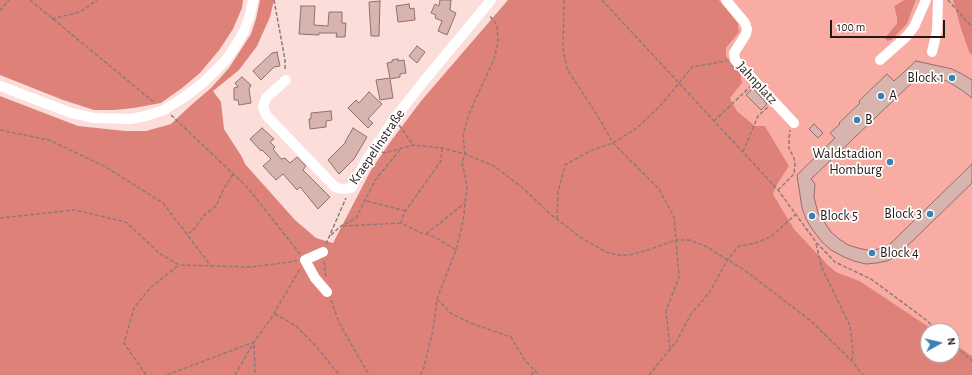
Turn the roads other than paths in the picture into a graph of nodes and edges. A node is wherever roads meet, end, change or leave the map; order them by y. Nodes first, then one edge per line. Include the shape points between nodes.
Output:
1 (253, 0) edge
2 (726, 0) edge
3 (926, 0) edge
4 (938, 0) edge
5 (488, 2) edge
6 (932, 52) dead end
7 (880, 60) dead end
8 (286, 80) road end
9 (0, 86) edge
10 (794, 123) road end
11 (323, 252) road end
12 (327, 292) road end

1 - 9 street via 244,31 225,61 204,82 164,110 130,119 94,118 71,113
2 - 10 street, Jahnplatz via 747,29 734,53 735,60
3 - 7 street via 906,38
4 - 6 street via 937,31
5 - 8 street, Kraepelinstraße via 394,119 351,188 335,187 266,115 263,107 266,98
11 - 12 street via 305,260

